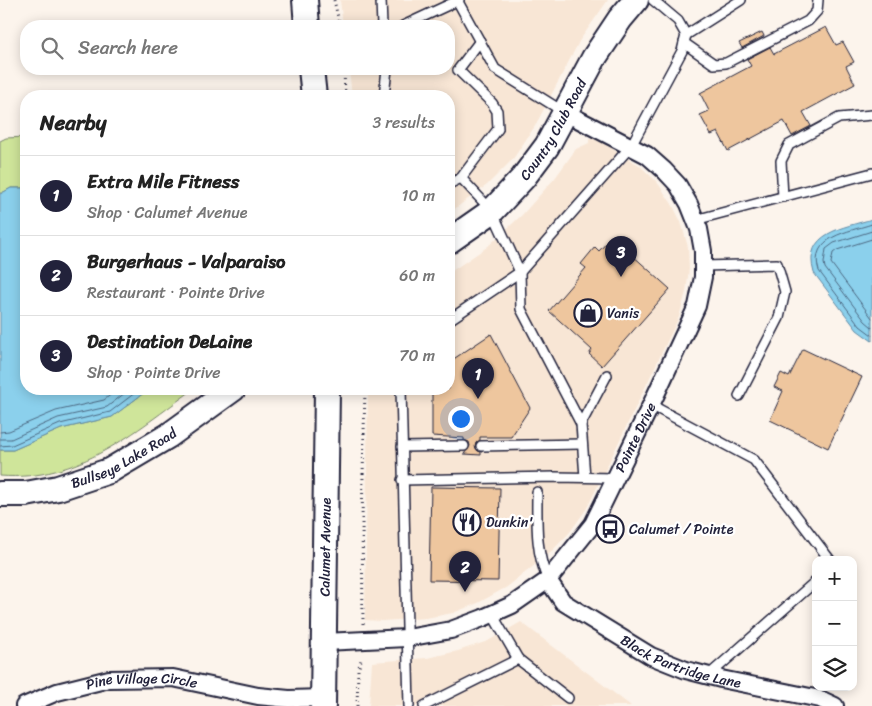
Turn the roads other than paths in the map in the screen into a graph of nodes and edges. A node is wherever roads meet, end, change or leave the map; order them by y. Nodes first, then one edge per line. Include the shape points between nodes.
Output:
1 (305, 0) edge
2 (381, 0) edge
3 (458, 0) edge
4 (636, 0) edge
5 (653, 0) edge
6 (741, 0) edge
7 (818, 0) edge
8 (307, 20) edge
9 (382, 20) edge
10 (416, 20) edge
11 (685, 39) junction
12 (480, 41) junction
13 (312, 75) edge
14 (386, 75) edge
15 (313, 90) edge
16 (385, 90) edge
17 (566, 113) junction
18 (872, 115) edge
19 (630, 146) junction
20 (872, 173) edge
21 (461, 178) junction
22 (455, 181) edge
23 (783, 197) junction
24 (492, 211) junction
25 (695, 220) junction
26 (455, 237) edge
27 (703, 266) junction
28 (520, 272) junction
29 (455, 316) edge
30 (607, 375) dead end
31 (225, 395) edge
32 (327, 395) edge
33 (401, 395) edge
34 (739, 396) dead end
35 (651, 405) junction
36 (581, 424) junction
37 (582, 444) junction
38 (464, 446) dead end
39 (480, 446) dead end
40 (402, 447) junction
41 (585, 477) junction
42 (616, 478) junction
43 (402, 480) junction
44 (537, 492) dead end
45 (0, 494) edge
46 (827, 556) edge
47 (548, 580) junction
48 (812, 585) edge
49 (492, 614) junction
50 (407, 638) junction
51 (324, 642) junction
52 (518, 659) junction
53 (708, 676) junction
54 (568, 698) dead end
55 (323, 702) edge
56 (24, 706) edge
57 (408, 706) edge
58 (424, 706) edge
59 (835, 706) edge

1 - 8 street
2 - 9 lane
3 - 10 lane
3 - 12 lane
4 - 17 street, Country Club Road via 594,58
5 - 11 lane via 678,21
6 - 11 lane
7 - 11 lane via 817,11 808,21 726,63 714,64
11 - 19 lane via 682,52
12 - 17 lane via 495,69
12 - 21 lane via 458,70 492,103 497,111 498,129
13 - 15 street
14 - 16 lane
17 - 19 street, Pointe Drive
17 - 24 street, Country Club Road via 524,178
18 - 23 lane via 839,118 789,145 781,161
19 - 25 street, Pointe Drive via 647,155 678,185
19 - 28 lane
20 - 23 lane
21 - 22 lane
21 - 24 lane
23 - 25 lane
24 - 26 street, Country Club Road
24 - 28 lane
25 - 27 street, Pointe Drive via 703,251
27 - 34 lane via 778,264 785,292 779,318
27 - 35 street, Pointe Drive via 698,306
28 - 29 lane
28 - 36 lane via 521,309
30 - 36 lane
31 - 45 street, Bullseye Lake Road via 168,436 109,471 58,488 26,494
32 - 51 street, Calumet Avenue
33 - 40 lane
35 - 42 street, Pointe Drive
35 - 46 lane via 754,460
36 - 37 lane
37 - 39 lane
37 - 41 lane
38 - 40 lane
40 - 43 lane
41 - 42 lane
41 - 43 lane
42 - 47 street, Pointe Drive via 593,524
43 - 50 lane
44 - 47 lane via 538,551
47 - 49 street, Pointe Drive via 512,605
47 - 53 street, Black Partridge Lane via 562,602 601,627 651,656
48 - 53 lane
49 - 50 street, Pointe Drive via 451,630
49 - 52 lane
50 - 51 street, Pointe Drive
50 - 57 lane
51 - 55 street, Calumet Avenue
52 - 54 lane
52 - 58 lane
53 - 59 street, Black Partridge Lane via 820,699
55 - 56 street, Pine Village Circle via 265,697 173,678 109,679 57,692

